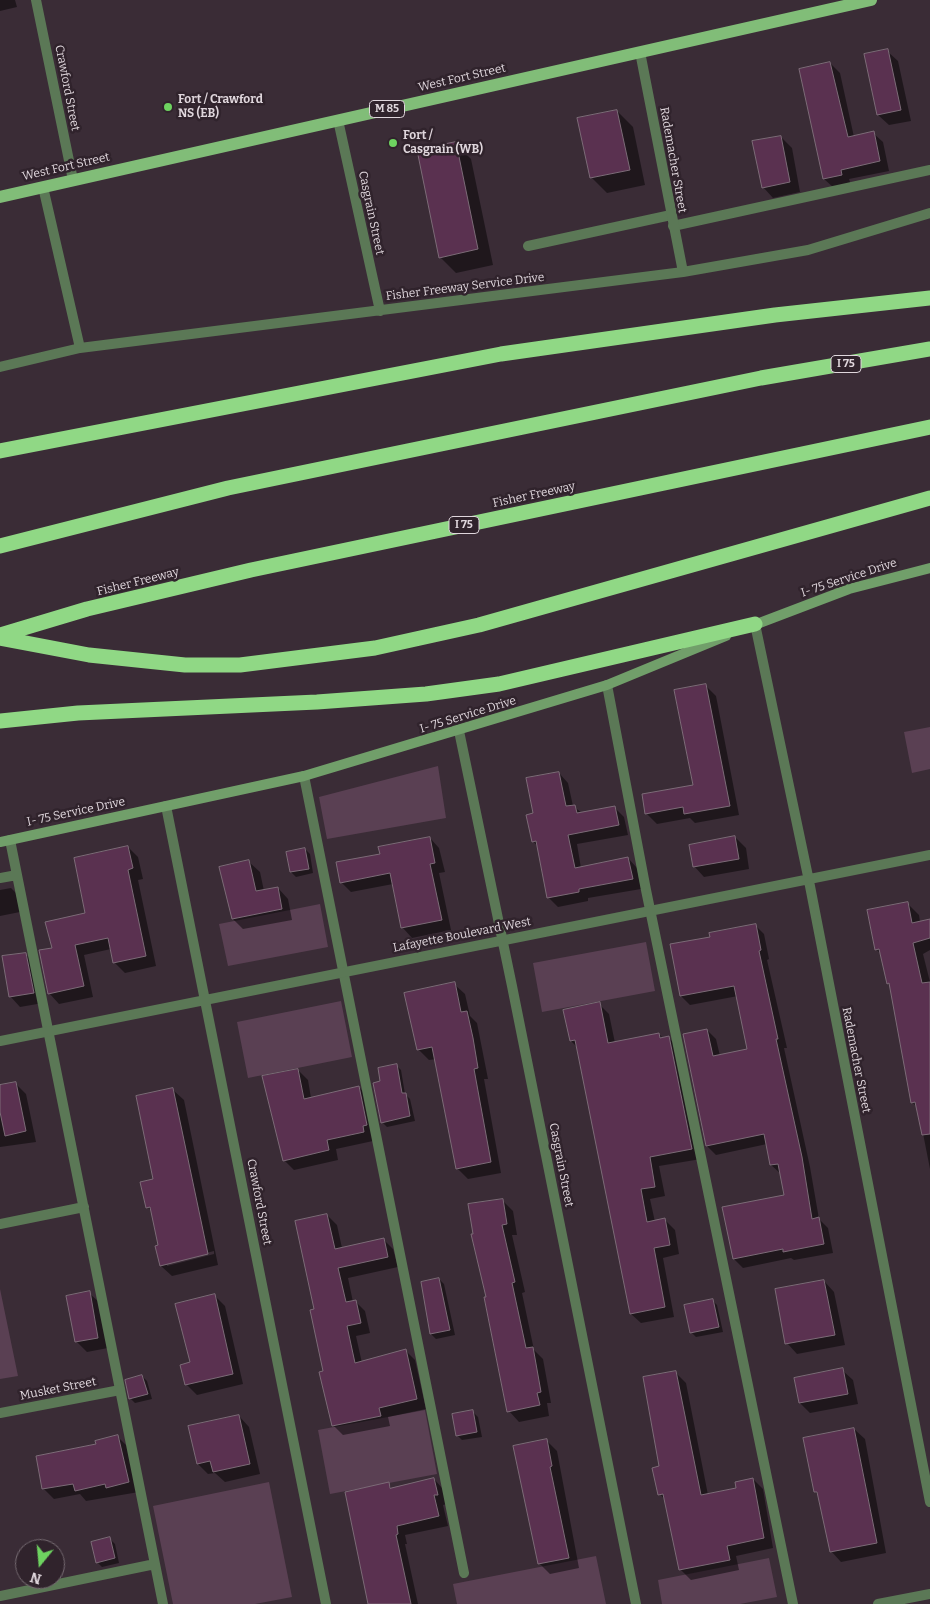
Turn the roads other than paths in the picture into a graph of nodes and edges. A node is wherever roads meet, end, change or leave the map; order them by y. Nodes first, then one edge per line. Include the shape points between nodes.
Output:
1 (36, 0) edge
2 (871, 0) edge
3 (640, 52) junction
4 (338, 120) junction
5 (930, 170) edge
6 (73, 180) junction
7 (44, 187) junction
8 (0, 197) edge
9 (930, 213) edge
10 (671, 215) junction
11 (673, 226) junction
12 (528, 246) dead end
13 (683, 272) junction
14 (930, 298) edge
15 (380, 311) junction
16 (80, 348) junction
17 (930, 349) edge
18 (0, 367) edge
19 (930, 428) edge
20 (0, 451) edge
21 (930, 498) edge
22 (0, 546) edge
23 (930, 568) edge
24 (755, 624) junction
25 (0, 636) edge
26 (607, 685) junction
27 (0, 721) edge
28 (458, 731) junction
29 (304, 776) junction
30 (166, 806) junction
31 (5, 841) edge
32 (930, 855) edge
33 (17, 874) junction
34 (0, 878) edge
35 (809, 881) junction
36 (650, 910) junction
37 (502, 940) junction
38 (344, 972) junction
39 (206, 1000) junction
40 (50, 1031) junction
41 (0, 1041) edge
42 (84, 1207) junction
43 (0, 1224) edge
44 (120, 1390) junction
45 (0, 1413) edge
46 (930, 1502) edge
47 (155, 1564) junction
48 (464, 1573) dead end
49 (930, 1594) edge
50 (0, 1596) edge
51 (163, 1604) edge
52 (326, 1604) edge
53 (636, 1604) edge
54 (793, 1604) edge
55 (878, 1604) edge

1 - 6 street, Crawford Street
2 - 3 main road, West Fort Street / M 85
3 - 4 main road, West Fort Street / M 85
3 - 10 street, Rademacher Street
4 - 6 main road, West Fort Street / M 85
4 - 15 street, Casgrain Street
5 - 11 street
6 - 7 main road, West Fort Street / M 85
7 - 8 main road, West Fort Street / M 85
7 - 16 street
9 - 13 street, Fisher Freeway Service Drive via 808,250
10 - 11 street, Rademacher Street
10 - 12 street
11 - 13 street, Rademacher Street
13 - 15 street, Fisher Freeway Service Drive
14 - 20 highway via 775,315 501,354
15 - 16 street, Fisher Freeway Service Drive
16 - 18 street, Fisher Freeway Service Drive
17 - 22 highway, I 75 via 761,378 228,488
19 - 25 highway, Fisher Freeway / I 75 via 251,570 87,609
21 - 25 highway via 427,638 375,648 240,665 156,663 89,655
23 - 24 main road, I- 75 Service Drive via 849,588
24 - 26 main road, I- 75 Service Drive
24 - 27 highway via 499,684 436,693 78,713
24 - 35 street, Rademacher Street
26 - 28 main road, I- 75 Service Drive
26 - 36 street
28 - 29 main road, I- 75 Service Drive
28 - 37 street, Casgrain Street
29 - 30 main road, I- 75 Service Drive
29 - 38 street
30 - 31 main road, I- 75 Service Drive
30 - 39 street, Crawford Street
31 - 33 street
32 - 35 street, Lafayette Boulevard West
33 - 34 street
33 - 40 street
35 - 36 street, Lafayette Boulevard West
35 - 46 street, Rademacher Street
36 - 37 street, Lafayette Boulevard West
36 - 54 street
37 - 38 street, Lafayette Boulevard West
37 - 53 street, Casgrain Street
38 - 39 street, Lafayette Boulevard West
38 - 48 street
39 - 40 street, Lafayette Boulevard West
39 - 52 street, Crawford Street
40 - 41 street, Lafayette Boulevard West
40 - 42 street
42 - 43 street
42 - 44 street
44 - 45 street, Musket Street
44 - 47 street
47 - 50 street
47 - 51 street
49 - 55 street

